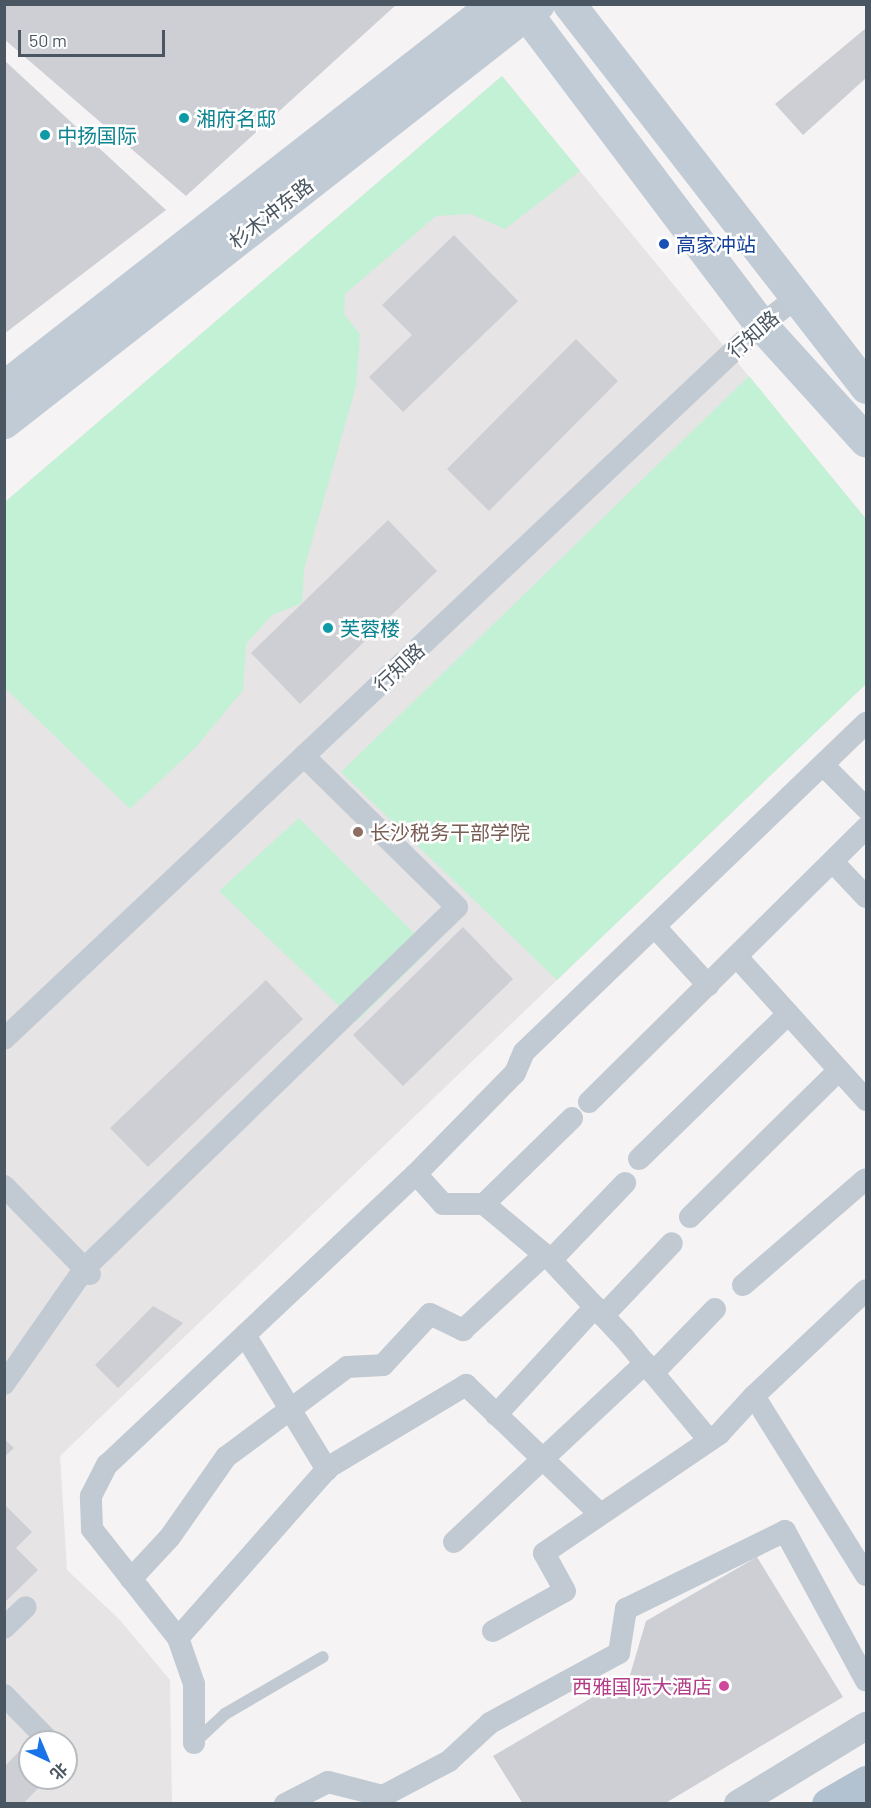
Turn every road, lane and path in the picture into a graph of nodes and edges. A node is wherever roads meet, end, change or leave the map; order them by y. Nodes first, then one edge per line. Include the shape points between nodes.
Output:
1 (494, 4) edge
2 (569, 4) edge
3 (528, 8) edge
4 (796, 298) junction
5 (761, 325) junction
6 (4, 387) edge
7 (867, 387) edge
8 (4, 422) edge
9 (867, 441) edge
10 (867, 723) edge
11 (304, 756) junction
12 (823, 765) junction
13 (867, 808) edge
14 (867, 828) edge
15 (833, 862) junction
16 (867, 897) edge
17 (655, 927) junction
18 (737, 957) junction
19 (708, 985) junction
20 (788, 1014) junction
21 (4, 1039) edge
22 (839, 1070) junction
23 (867, 1100) edge
24 (589, 1102) dead end
25 (572, 1118) dead end
26 (639, 1159) dead end
27 (416, 1174) junction
28 (867, 1179) edge
29 (625, 1183) dead end
30 (4, 1185) edge
31 (484, 1204) junction
32 (690, 1217) dead end
33 (672, 1243) dead end
34 (548, 1258) junction
35 (87, 1271) junction
36 (743, 1285) dead end
37 (867, 1290) edge
38 (715, 1309) dead end
39 (599, 1312) junction
40 (245, 1335) junction
41 (649, 1368) junction
42 (4, 1384) edge
43 (754, 1396) junction
44 (290, 1410) junction
45 (496, 1415) junction
46 (709, 1440) junction
47 (543, 1459) junction
48 (327, 1470) junction
49 (600, 1514) junction
50 (454, 1542) dead end
51 (867, 1575) edge
52 (131, 1579) junction
53 (26, 1607) dead end
54 (4, 1628) edge
55 (493, 1631) dead end
56 (178, 1638) junction
57 (323, 1657) dead end
58 (867, 1682) edge
59 (4, 1695) edge
60 (867, 1726) edge
61 (38, 1730) edge
62 (194, 1743) joint
63 (867, 1782) edge
64 (285, 1803) edge
65 (738, 1803) edge
66 (828, 1803) edge

1 - 6 main road, 杉木冲东路
2 - 4 main road
3 - 5 main road
3 - 8 main road, 杉木冲东路
4 - 5 street, 行知路
4 - 7 main road
5 - 9 main road
5 - 11 street, 行知路
10 - 12 street
11 - 21 street, 行知路
11 - 35 street via 457,907
12 - 13 street
12 - 17 street
14 - 15 street
15 - 16 street
15 - 18 street
17 - 19 street
17 - 27 street via 524,1052 516,1073
18 - 19 street
18 - 20 street
19 - 24 street
20 - 22 street
20 - 26 street
22 - 23 street
22 - 32 street
25 - 31 street
27 - 31 street via 443,1204
27 - 40 street
28 - 36 street
29 - 34 street
30 - 35 street
31 - 34 street
33 - 39 street
34 - 39 street
34 - 44 street via 463,1330 430,1314 383,1365 347,1367
35 - 42 street
37 - 43 street
38 - 41 street
39 - 41 street
39 - 45 street
40 - 44 street
40 - 52 street via 107,1465 91,1496 92,1529
41 - 46 street
41 - 47 street
43 - 46 street
43 - 51 street
44 - 48 street
44 - 52 street via 226,1457 170,1537
45 - 47 street
45 - 48 street via 466,1385
46 - 49 street
47 - 49 street
47 - 50 street
48 - 56 street
49 - 55 street via 544,1552 565,1591
52 - 56 street
53 - 54 street
56 - 62 street via 194,1684
57 - 62 lane via 225,1714
58 - 64 street via 785,1531 626,1610 619,1653 490,1723 449,1761 383,1796 328,1782
59 - 61 street
60 - 65 street
63 - 66 main road

